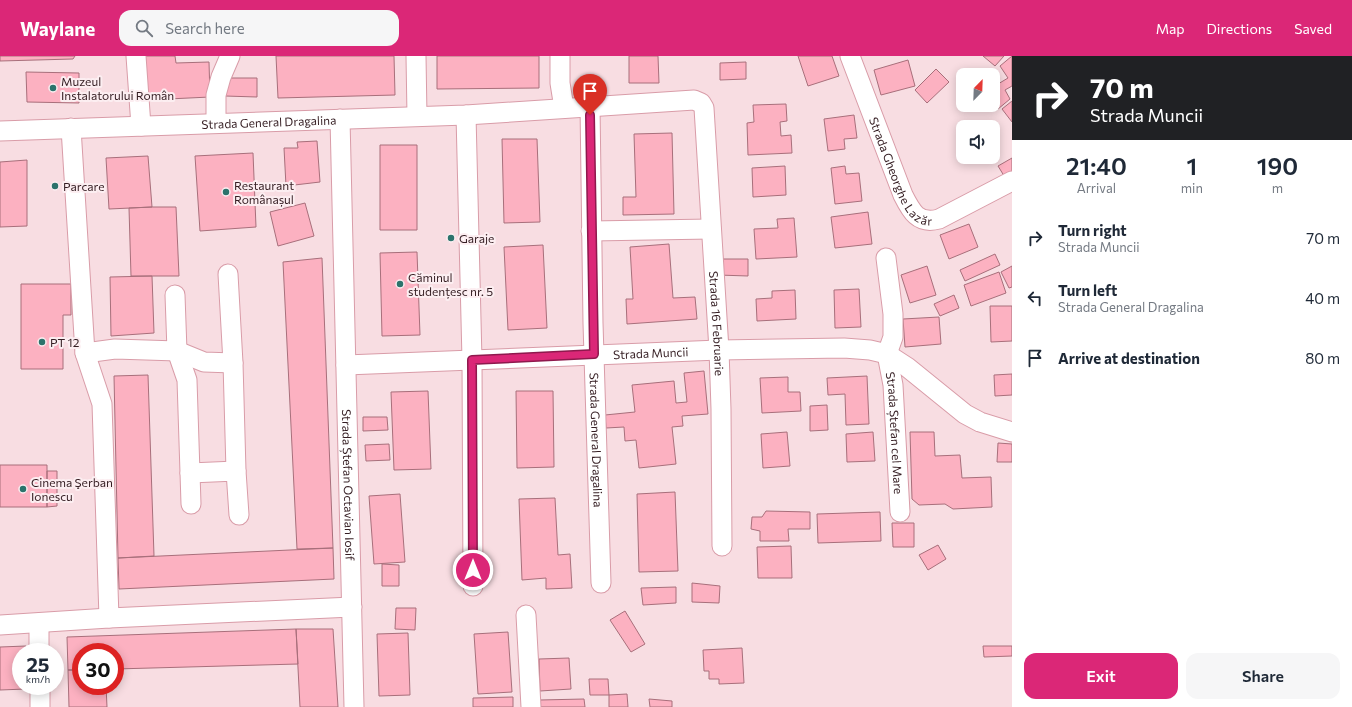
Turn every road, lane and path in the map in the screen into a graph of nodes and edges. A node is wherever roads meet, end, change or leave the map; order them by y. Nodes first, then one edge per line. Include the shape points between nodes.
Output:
1 (136, 56) edge
2 (230, 56) edge
3 (416, 56) edge
4 (560, 56) edge
5 (850, 56) edge
6 (701, 103) joint
7 (590, 106) junction
8 (564, 108) junction
9 (466, 115) junction
10 (417, 116) junction
11 (340, 119) junction
12 (216, 123) junction
13 (141, 126) junction
14 (71, 128) junction
15 (0, 131) edge
16 (1012, 181) edge
17 (711, 229) junction
18 (591, 231) junction
19 (886, 258) dead end
20 (228, 274) dead end
21 (175, 295) dead end
22 (719, 350) junction
23 (176, 351) junction
24 (85, 353) junction
25 (594, 354) junction
26 (887, 354) junction
27 (472, 360) junction
28 (233, 364) junction
29 (346, 366) junction
30 (1012, 432) edge
31 (236, 471) junction
32 (190, 473) junction
33 (191, 504) dead end
34 (900, 512) dead end
35 (239, 515) dead end
36 (722, 546) dead end
37 (601, 583) dead end
38 (473, 586) dead end
39 (352, 607) junction
40 (526, 615) dead end
41 (109, 618) junction
42 (39, 623) junction
43 (0, 625) edge
44 (39, 643) edge
45 (40, 695) edge
46 (40, 707) edge
47 (354, 707) edge
48 (531, 707) edge

1 - 13 street
2 - 12 street via 216,96
3 - 10 street
4 - 8 street via 560,83
5 - 16 street, Strada Gheorghe Lazăr via 903,195 914,214 923,220 939,219
6 - 7 street, Strada General Dragalina via 694,100
6 - 17 street, Strada 16 Februarie via 704,108
7 - 8 street, Strada General Dragalina
7 - 18 street, Strada General Dragalina
8 - 9 street, Strada General Dragalina
9 - 10 street, Strada General Dragalina
9 - 27 street
10 - 11 street, Strada General Dragalina
11 - 12 street, Strada General Dragalina
11 - 29 street, Strada Ștefan Octavian Iosif
12 - 13 street, Strada General Dragalina
13 - 14 street, Strada General Dragalina
14 - 15 street, Strada General Dragalina
14 - 24 street
17 - 18 street
17 - 22 street, Strada 16 Februarie
18 - 25 street, Strada General Dragalina
19 - 26 street, Strada Ștefan cel Mare via 893,314 893,337
20 - 28 street
21 - 23 street
22 - 25 street, Strada Muncii
22 - 26 street, Strada Muncii via 844,348
22 - 36 street, Strada 16 Februarie
23 - 24 street via 115,349
23 - 28 street via 204,362
23 - 32 street via 187,380
24 - 41 street via 102,404
25 - 27 street, Strada Muncii
25 - 37 street, Strada General Dragalina
26 - 30 street, Strada Ștefan cel Mare via 965,414 980,422
26 - 34 street, Strada Ștefan cel Mare via 893,385
27 - 29 street, Strada Muncii
27 - 38 street
28 - 31 street
29 - 39 street, Strada Ștefan Octavian Iosif
31 - 32 street
31 - 35 street
32 - 33 street
39 - 41 street
39 - 47 street, Strada Ștefan Octavian Iosif
40 - 48 street
41 - 42 street
42 - 43 street
42 - 44 street
45 - 46 street

